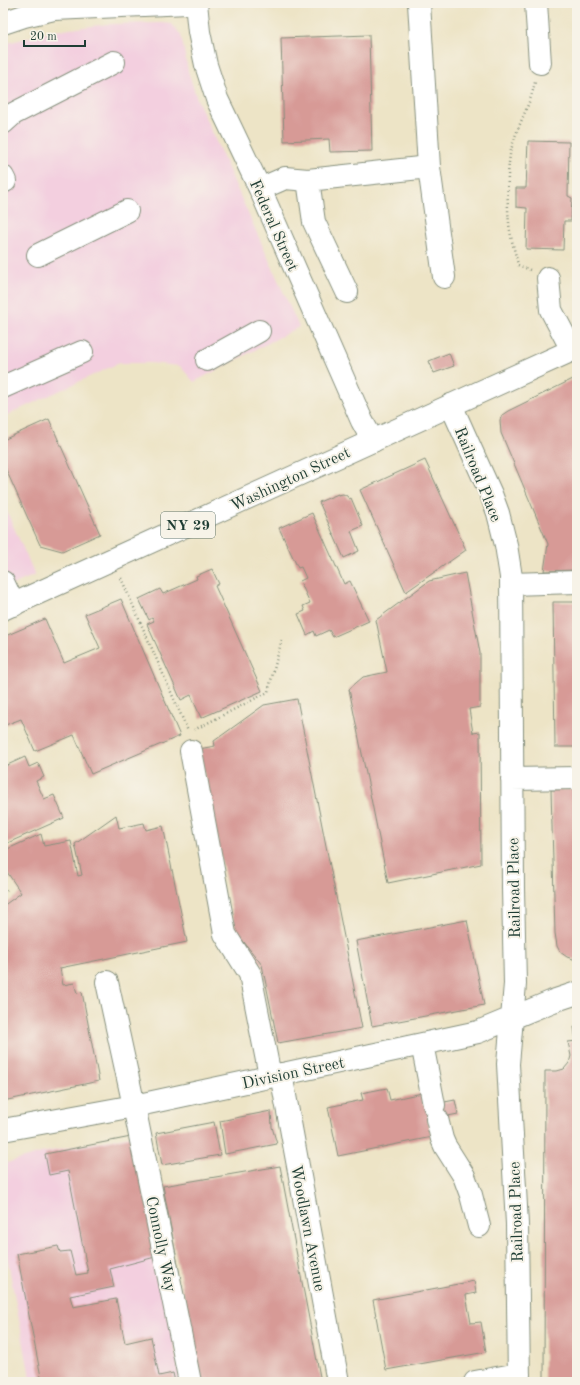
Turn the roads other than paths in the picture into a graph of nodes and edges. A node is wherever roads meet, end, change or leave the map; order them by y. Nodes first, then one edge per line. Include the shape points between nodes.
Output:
1 (188, 3) edge
2 (196, 3) edge
3 (419, 3) edge
4 (536, 3) edge
5 (85, 5) edge
6 (22, 10) edge
7 (3, 24) edge
8 (114, 62) dead end
9 (540, 62) road end
10 (3, 123) edge
11 (429, 167) junction
12 (3, 177) edge
13 (308, 180) junction
14 (3, 182) edge
15 (260, 189) junction
16 (127, 211) dead end
17 (38, 255) dead end
18 (444, 277) dead end
19 (548, 278) road end
20 (346, 292) dead end
21 (259, 331) dead end
22 (574, 349) edge
23 (82, 352) dead end
24 (207, 360) dead end
25 (3, 387) edge
26 (451, 405) junction
27 (373, 441) junction
28 (3, 582) edge
29 (577, 582) edge
30 (511, 584) junction
31 (8, 607) edge
32 (191, 751) dead end
33 (577, 778) edge
34 (512, 779) junction
35 (107, 982) dead end
36 (577, 993) edge
37 (512, 1018) junction
38 (422, 1044) junction
39 (276, 1075) junction
40 (134, 1106) junction
41 (3, 1130) edge
42 (479, 1226) dead end
43 (519, 1378) edge
44 (190, 1382) edge
45 (338, 1382) edge
46 (475, 1382) edge

1 - 5 main road
2 - 15 main road, Federal Street via 206,65 217,99
3 - 11 main road
4 - 9 main road
5 - 6 main road
6 - 7 main road
8 - 10 main road via 13,114
11 - 13 main road
11 - 18 main road
12 - 14 main road
13 - 15 main road via 285,178
13 - 20 main road via 314,222
15 - 27 main road, Federal Street
16 - 17 main road
19 - 22 main road via 551,310
21 - 24 main road
22 - 26 main road, Washington Street / NY 29
23 - 25 main road
26 - 27 main road, Washington Street / NY 29
26 - 30 main road, Railroad Place via 498,513 506,545
27 - 31 main road, Washington Street / NY 29
28 - 31 main road
29 - 30 main road
30 - 34 main road, Railroad Place
32 - 39 main road, Woodlawn Avenue via 225,934 250,974
33 - 34 main road
34 - 37 main road, Railroad Place via 515,984
35 - 40 main road, Connolly Way
36 - 37 main road, Division Street
37 - 38 main road, Division Street via 478,1032
37 - 43 main road, Railroad Place via 508,1064 517,1224
38 - 39 main road, Division Street
38 - 42 main road via 442,1139 464,1176
39 - 40 main road, Division Street
39 - 45 main road, Woodlawn Avenue
40 - 41 main road, Division Street
40 - 44 main road, Connolly Way
43 - 46 main road

